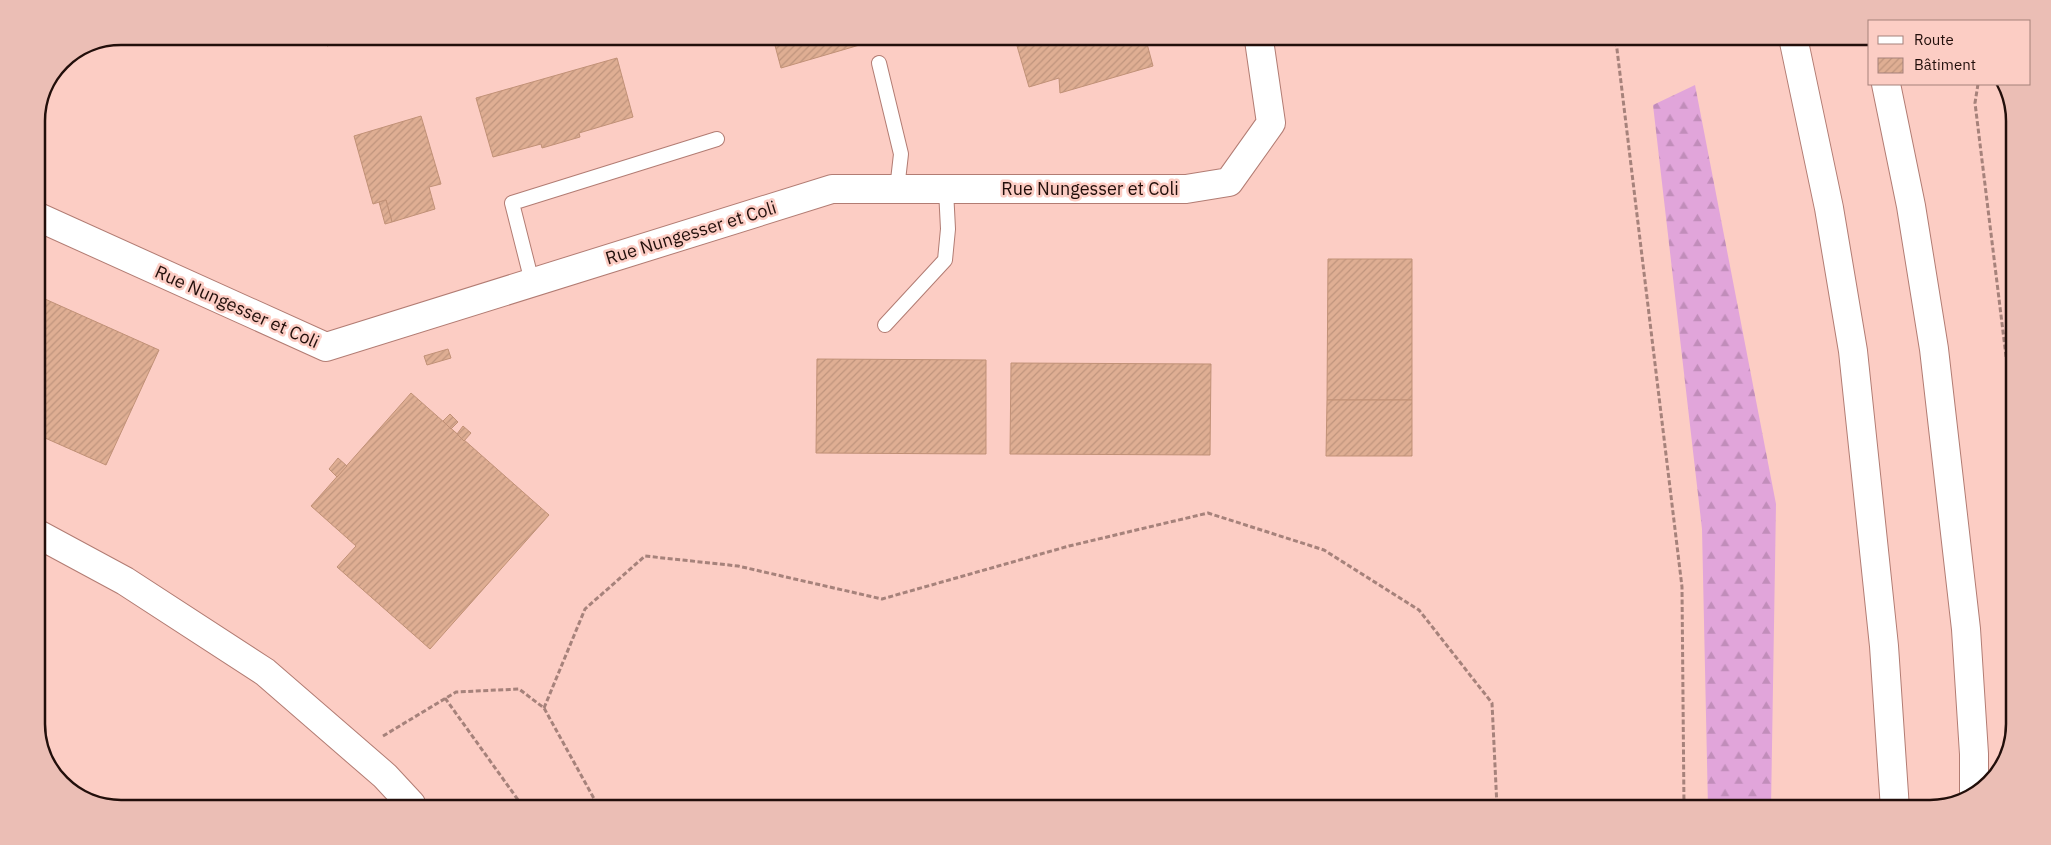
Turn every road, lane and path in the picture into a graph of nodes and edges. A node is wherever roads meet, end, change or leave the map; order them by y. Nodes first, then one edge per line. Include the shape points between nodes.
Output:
1 (1260, 45) edge
2 (1616, 45) edge
3 (1795, 45) edge
4 (879, 62) dead end
5 (1886, 85) edge
6 (1978, 85) edge
7 (717, 139) dead end
8 (897, 189) junction
9 (946, 190) junction
10 (45, 220) edge
11 (532, 282) junction
12 (885, 325) dead end
13 (2006, 356) edge
14 (45, 538) edge
15 (445, 698) junction
16 (544, 708) junction
17 (357, 752) junction
18 (1974, 786) edge
19 (407, 800) edge
20 (518, 800) edge
21 (595, 800) edge
22 (1497, 800) edge
23 (1684, 800) edge
24 (1893, 800) edge

1 - 9 main road, Rue Nungesser et Coli via 1271,123 1229,182 1186,189
2 - 23 path via 1682,587
3 - 24 main road via 1829,208 1853,351 1884,646
4 - 8 lane via 902,154
5 - 18 main road via 1911,206 1934,349 1966,629
6 - 13 path via 1975,103
7 - 11 lane via 512,203
8 - 9 main road, Rue Nungesser et Coli
8 - 11 main road, Rue Nungesser et Coli via 832,189
9 - 12 lane via 948,230 945,260
10 - 11 main road, Rue Nungesser et Coli via 326,347
14 - 17 main road via 125,581 257,666
15 - 16 path via 456,692 519,688
15 - 17 path
15 - 20 path
16 - 21 path
16 - 22 path via 585,609 644,556 738,566 882,599 1069,546 1208,513 1324,550 1419,610 1492,702
17 - 19 main road

